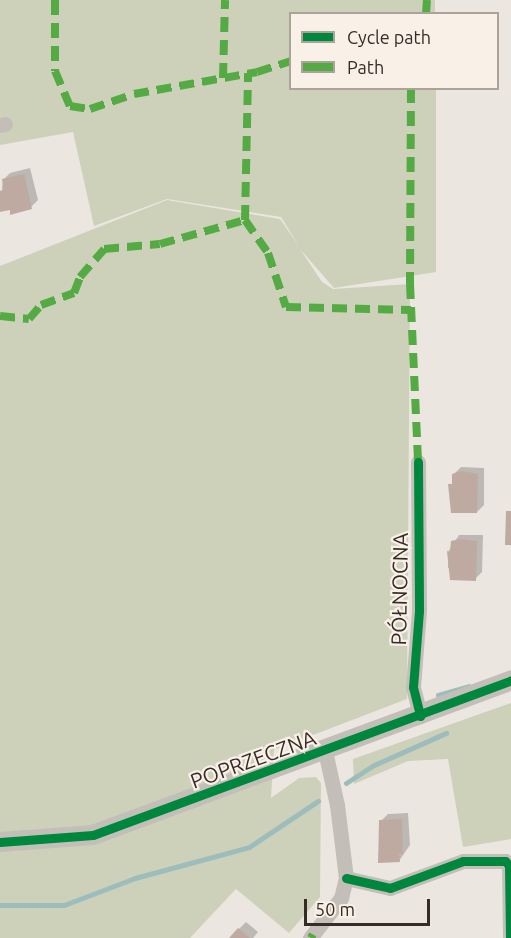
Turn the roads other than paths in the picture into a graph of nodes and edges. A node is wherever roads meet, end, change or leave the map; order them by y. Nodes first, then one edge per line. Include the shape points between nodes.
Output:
1 (418, 462) dead end
2 (511, 680) edge
3 (420, 716) junction
4 (325, 751) junction
5 (0, 842) edge
6 (346, 879) junction
7 (310, 938) edge
8 (510, 938) edge

1 - 3 street, PÓŁNOCNA via 419,611 413,687
2 - 3 street, POPRZECZNA
3 - 4 street, POPRZECZNA
4 - 5 street, POPRZECZNA via 93,835
4 - 6 street via 337,805
6 - 7 street via 341,898
6 - 8 street via 390,888 463,861 505,861 509,865

